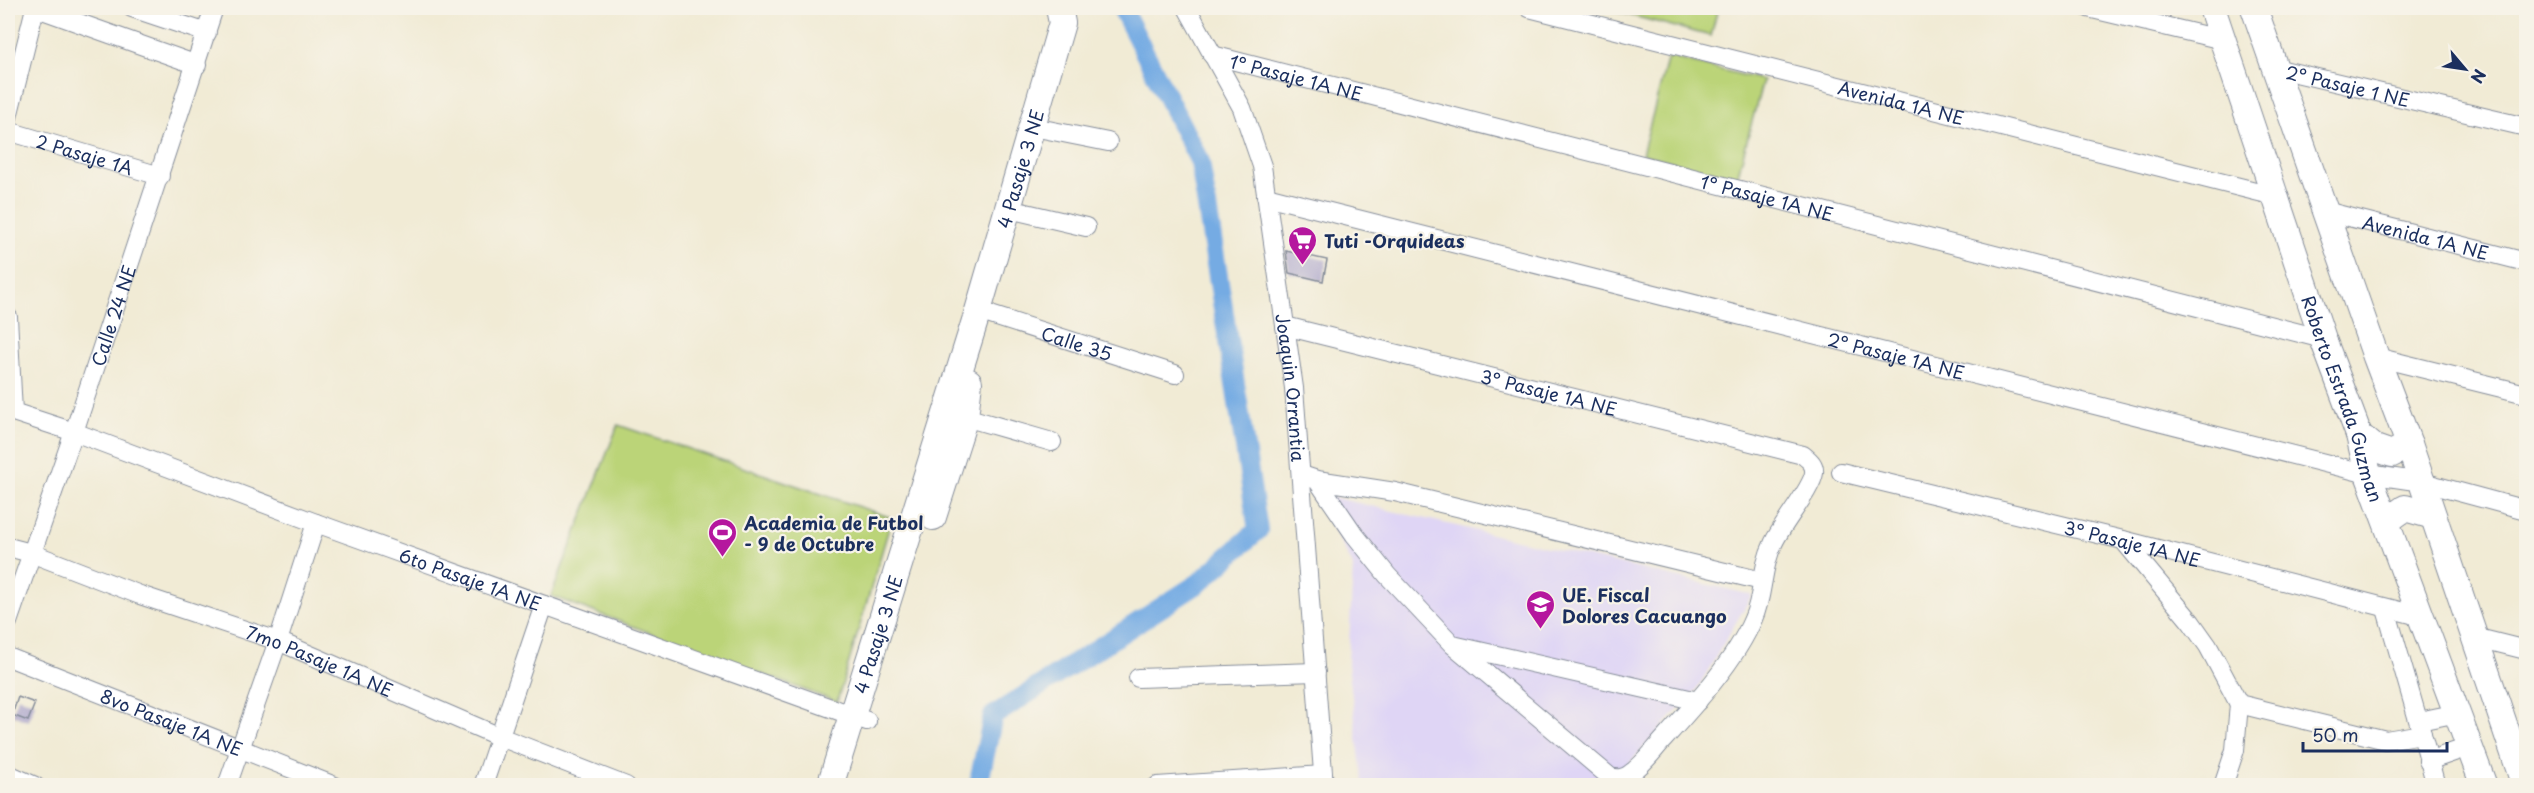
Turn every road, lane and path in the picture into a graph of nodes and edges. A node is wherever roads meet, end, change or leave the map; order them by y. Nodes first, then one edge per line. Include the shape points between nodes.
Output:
1 (36, 8) edge
2 (132, 8) edge
3 (214, 8) edge
4 (1187, 8) edge
5 (1528, 8) edge
6 (2088, 8) edge
7 (2212, 8) edge
8 (2254, 8) edge
9 (1061, 15) edge
10 (207, 33) junction
11 (2223, 40) junction
12 (1212, 55) junction
13 (197, 65) junction
14 (2275, 68) junction
15 (8, 117) edge
16 (1033, 127) junction
17 (2526, 128) edge
18 (8, 131) edge
19 (1108, 142) dead end
20 (160, 177) junction
21 (2275, 195) junction
22 (1266, 196) junction
23 (1009, 208) junction
24 (2325, 211) junction
25 (1086, 227) dead end
26 (2526, 262) edge
27 (978, 311) junction
28 (8, 317) edge
29 (1285, 326) junction
30 (2323, 339) junction
31 (2376, 357) junction
32 (1175, 374) dead end
33 (2526, 394) edge
34 (10, 412) edge
35 (965, 417) junction
36 (74, 432) junction
37 (2359, 435) junction
38 (1052, 442) dead end
39 (2409, 444) junction
40 (1841, 472) dead end
41 (2368, 474) junction
42 (1309, 478) junction
43 (2422, 482) junction
44 (2526, 510) edge
45 (2433, 516) junction
46 (2386, 521) junction
47 (316, 523) junction
48 (2123, 540) junction
49 (8, 547) edge
50 (31, 552) junction
51 (1762, 581) junction
52 (544, 605) junction
53 (2386, 609) junction
54 (2423, 617) junction
55 (8, 622) edge
56 (2474, 637) junction
57 (278, 641) junction
58 (1452, 644) junction
59 (2526, 650) edge
60 (8, 657) edge
61 (1316, 672) junction
62 (1138, 678) dead end
63 (1698, 700) junction
64 (2239, 704) junction
65 (2458, 713) junction
66 (860, 719) junction
67 (2420, 727) junction
68 (500, 737) junction
69 (241, 746) junction
70 (2471, 746) junction
71 (2428, 761) junction
72 (8, 774) edge
73 (2524, 779) edge
74 (1324, 780) edge
75 (34, 786) edge
76 (227, 786) edge
77 (335, 786) edge
78 (483, 786) edge
79 (626, 786) edge
80 (830, 786) edge
81 (846, 786) edge
82 (1157, 786) edge
83 (2223, 786) edge
84 (2436, 786) edge
85 (2484, 786) edge

1 - 13 street
1 - 15 street
2 - 10 street
3 - 10 street, Calle 24 NE
4 - 12 street, Joaquin Orrantia
5 - 21 street, Avenida 1A NE
6 - 11 street
7 - 11 street, Roberto Estrada Guzman
8 - 14 street
9 - 16 street, 4 Pasaje 3 NE
10 - 13 street, Calle 24 NE
11 - 21 street, Roberto Estrada Guzman
12 - 22 street, Joaquin Orrantia via 1242,108 1262,166
12 - 30 street, 1° Pasaje 1A NE
13 - 20 street, Calle 24 NE
14 - 17 street, 2° Pasaje 1 NE
14 - 24 street
16 - 19 street
16 - 23 street, 4 Pasaje 3 NE
18 - 20 street, 2 Pasaje 1A
20 - 36 street, Calle 24 NE
21 - 30 street, Roberto Estrada Guzman
22 - 29 street, Joaquin Orrantia
22 - 41 street, 2° Pasaje 1A NE
23 - 25 street
23 - 27 street, 4 Pasaje 3 NE
24 - 26 street, Avenida 1A NE
24 - 31 street
27 - 32 street, Calle 35
27 - 35 street, 4 Pasaje 3 NE
27 - 66 street, 4 Pasaje 3 NE
28 - 34 street
29 - 42 street, Joaquin Orrantia
29 - 51 street, 3° Pasaje 1A NE via 1803,455 1815,469 1813,480 1785,519
30 - 37 street, Roberto Estrada Guzman
31 - 33 street
31 - 39 street
34 - 36 street, 6to Pasaje 1A NE
35 - 38 street
35 - 66 street, 4 Pasaje 3 NE
36 - 47 street, 6to Pasaje 1A NE
36 - 50 street, Calle 24 NE
37 - 39 street via 2375,448 2392,454
37 - 41 street, Roberto Estrada Guzman
39 - 43 street
40 - 48 street, 3° Pasaje 1A NE
41 - 43 street, 2° Pasaje 1A NE
41 - 46 street, Roberto Estrada Guzman
42 - 51 street via 1395,492
42 - 58 street via 1387,576
42 - 61 street, Joaquin Orrantia
43 - 44 street, 2° Pasaje 1A NE
43 - 45 street
45 - 46 street via 2405,508
45 - 56 street
46 - 54 street, Roberto Estrada Guzman
47 - 52 street, 6to Pasaje 1A NE
47 - 57 street
48 - 53 street, 3° Pasaje 1A NE
48 - 64 street via 2208,646
49 - 50 street, 7mo Pasaje 1A NE
50 - 55 street, Calle 24 NE
50 - 57 street, 7mo Pasaje 1A NE via 140,595
51 - 63 street via 1759,604 1747,632
52 - 66 street, 6to Pasaje 1A NE
52 - 68 street
53 - 54 street, 3° Pasaje 1A NE
53 - 67 street
54 - 65 street, Roberto Estrada Guzman
56 - 59 street
56 - 73 street
57 - 68 street, 7mo Pasaje 1A NE
57 - 69 street
58 - 63 street
58 - 63 street via 1610,777 1621,779 1632,773
60 - 69 street, 8vo Pasaje 1A NE
61 - 62 street
61 - 74 street, Joaquin Orrantia
64 - 67 street via 2386,740
64 - 83 street via 2235,750
65 - 67 street
65 - 70 street, Roberto Estrada Guzman
66 - 80 street, 4 Pasaje 3 NE
66 - 81 street, 4 Pasaje 3 NE
67 - 71 street
68 - 78 street
68 - 79 street, 7mo Pasaje 1A NE
69 - 76 street
69 - 77 street, 8vo Pasaje 1A NE
70 - 71 street
70 - 85 street, Roberto Estrada Guzman
71 - 84 street
72 - 75 street
74 - 82 street

